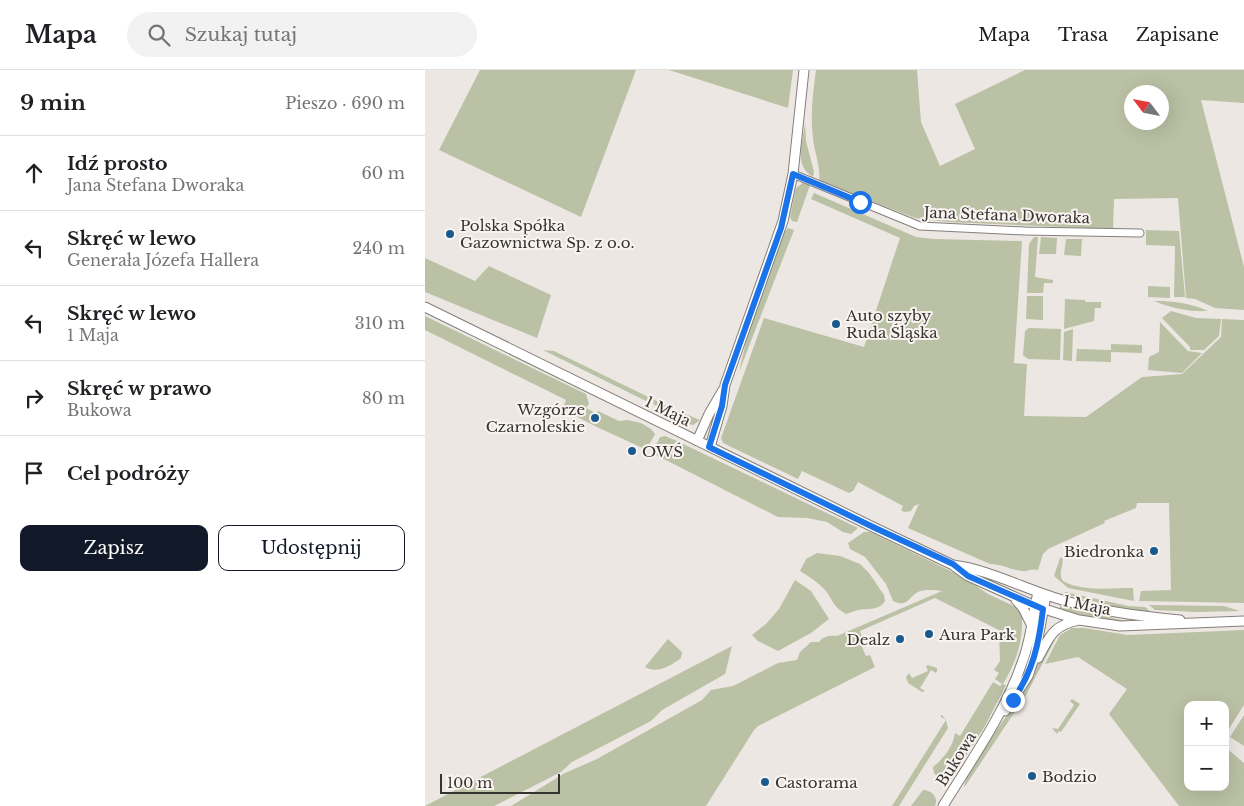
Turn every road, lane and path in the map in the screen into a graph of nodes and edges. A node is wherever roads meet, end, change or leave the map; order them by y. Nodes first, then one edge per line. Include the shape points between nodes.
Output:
1 (804, 70) edge
2 (793, 174) junction
3 (1140, 233) dead end
4 (425, 307) edge
5 (725, 385) junction
6 (697, 441) junction
7 (709, 447) junction
8 (953, 564) junction
9 (1042, 593) junction
10 (1012, 596) junction
11 (1039, 608) junction
12 (1244, 619) edge
13 (1079, 620) junction
14 (1198, 622) junction
15 (1031, 624) junction
16 (1028, 676) junction
17 (993, 727) junction
18 (943, 806) edge

1 - 2 street
2 - 3 street, Jana Stefana Dworaka via 920,226
2 - 5 street via 781,228
4 - 6 street, 1 Maja
5 - 6 street
5 - 7 street
6 - 7 street, 1 Maja
7 - 8 street, 1 Maja
8 - 9 street, 1 Maja
8 - 10 street, 1 Maja via 968,576
9 - 11 street
9 - 14 street, 1 Maja via 1120,613
10 - 11 street, 1 Maja
10 - 15 street
11 - 13 street, 1 Maja
11 - 15 street, Bukowa
11 - 16 street, Bukowa via 1035,655
12 - 14 street, 1 Maja
13 - 14 street, 1 Maja via 1120,626
13 - 16 street via 1053,631
15 - 17 street, Bukowa via 1024,658
16 - 17 street, Bukowa
17 - 18 street, Bukowa

